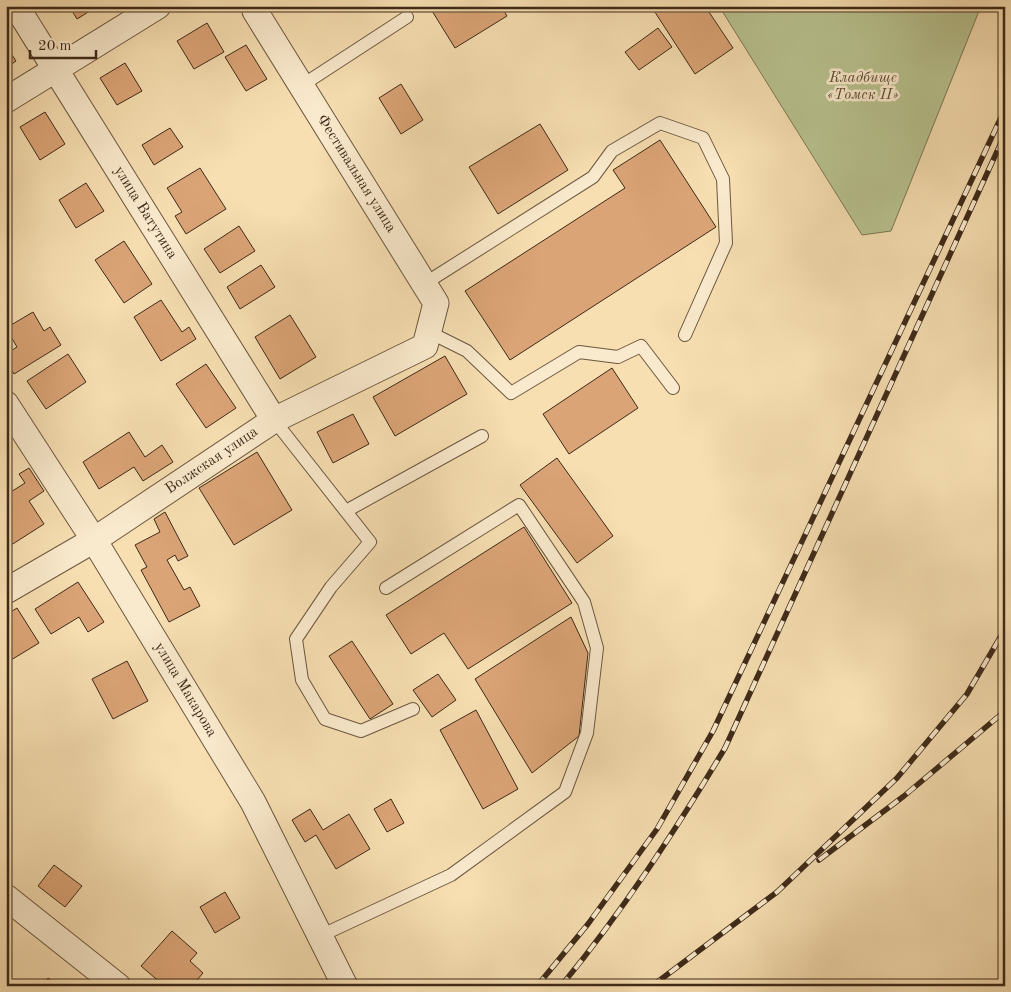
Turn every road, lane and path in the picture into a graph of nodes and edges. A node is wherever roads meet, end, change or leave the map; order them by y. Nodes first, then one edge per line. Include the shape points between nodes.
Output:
1 (16, 6) edge
2 (158, 6) edge
3 (253, 8) edge
4 (407, 17) dead end
5 (56, 69) junction
6 (302, 86) junction
7 (6, 100) edge
8 (424, 284) junction
9 (685, 335) dead end
10 (427, 339) junction
11 (673, 388) dead end
12 (6, 404) edge
13 (274, 420) junction
14 (482, 436) dead end
15 (346, 511) junction
16 (94, 540) junction
17 (386, 588) dead end
18 (6, 591) edge
19 (413, 709) dead end
20 (6, 897) edge
21 (320, 936) junction
22 (118, 986) edge
23 (345, 986) edge

1 - 5 street, улица Ватутина
2 - 5 street
3 - 6 street, Фестивальная улица
4 - 6 lane
5 - 7 street
5 - 13 street, улица Ватутина
6 - 8 street, Фестивальная улица
8 - 9 lane via 593,177 612,151 660,123 703,138 723,179 726,243
8 - 10 street, Фестивальная улица via 436,303
10 - 11 lane via 468,351 511,393 580,352 618,357 640,346
10 - 13 street, Волжская улица
12 - 16 street, улица Макарова
13 - 15 lane
13 - 16 street, Волжская улица
14 - 15 lane
15 - 19 lane via 370,542 331,587 296,640 302,680 325,719 361,731
16 - 18 street, Волжская улица
16 - 21 street, улица Макарова via 253,802
17 - 21 lane via 519,505 584,602 597,648 587,733 565,792 450,875
20 - 22 street
21 - 23 street, улица Макарова

